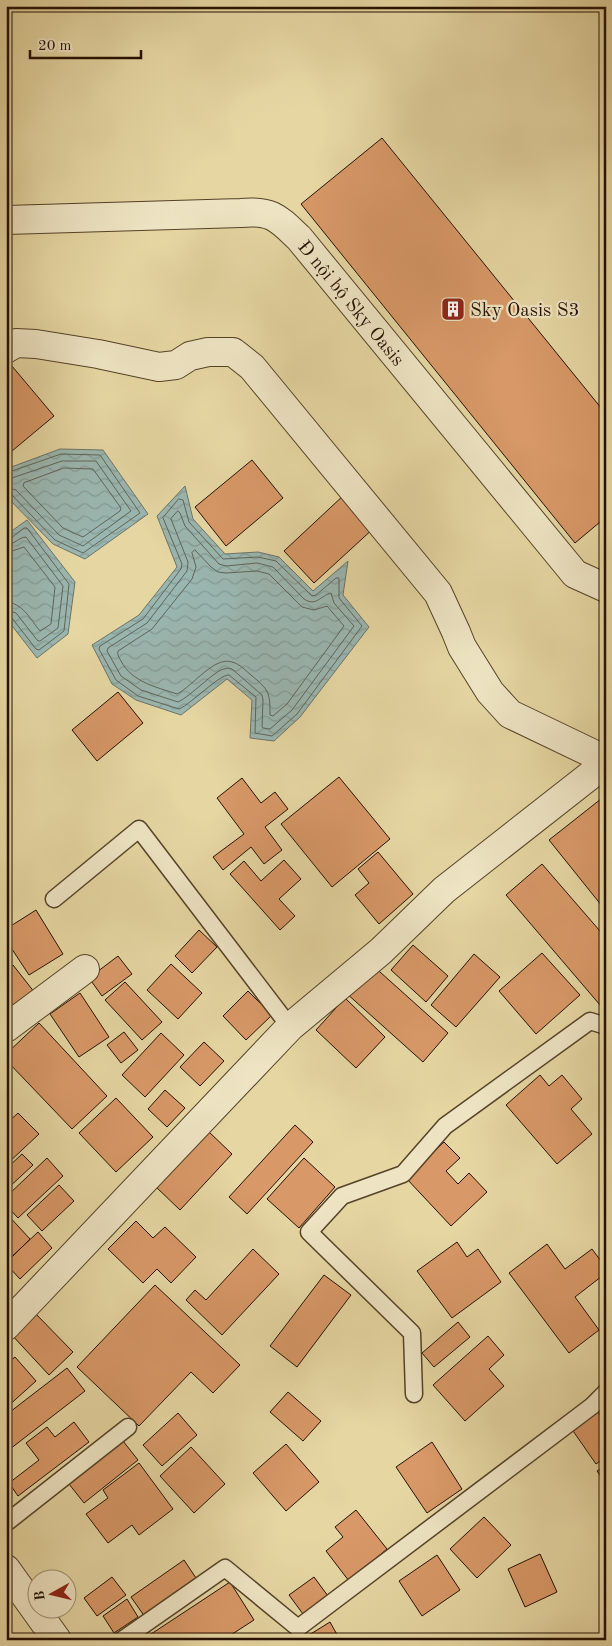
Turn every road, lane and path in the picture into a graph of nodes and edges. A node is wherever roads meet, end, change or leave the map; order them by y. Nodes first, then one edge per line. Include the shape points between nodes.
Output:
1 (6, 220) edge
2 (6, 348) edge
3 (606, 588) edge
4 (606, 762) edge
5 (54, 898) dead end
6 (85, 969) dead end
7 (606, 1026) edge
8 (290, 1027) junction
9 (6, 1028) edge
10 (6, 1326) edge
11 (606, 1392) edge
12 (414, 1394) dead end
13 (128, 1427) dead end
14 (6, 1523) edge
15 (6, 1569) edge
16 (57, 1640) edge
17 (122, 1640) edge

1 - 3 street, Đ nội bộ Sky Oasis via 259,212 278,218 299,238 575,574
2 - 4 street via 16,344 36,344 159,367 176,365 190,356 208,352 234,352 252,367 438,593 462,647 490,692 510,714
4 - 8 street via 444,890 380,951
5 - 8 lane via 139,828
6 - 9 street
7 - 12 lane via 590,1021 445,1126 403,1174 342,1196 309,1232 412,1333
8 - 10 street
11 - 17 lane via 592,1406 298,1628 225,1568
13 - 14 lane
15 - 16 street

